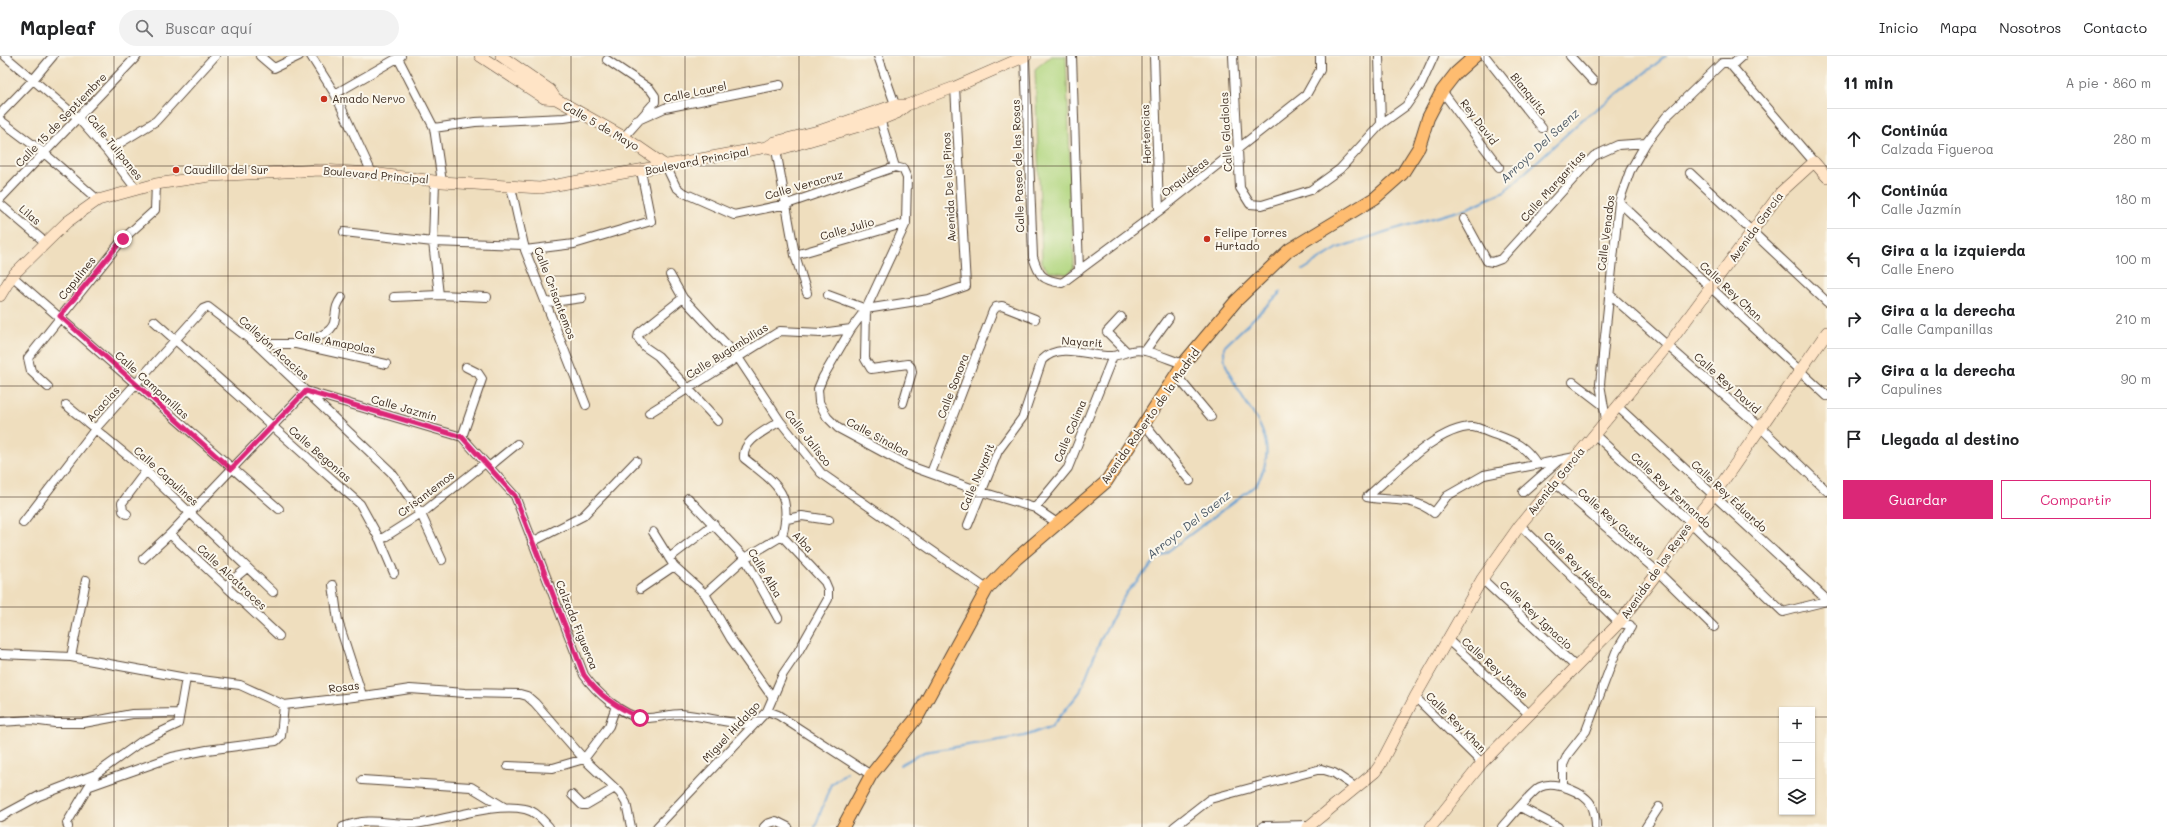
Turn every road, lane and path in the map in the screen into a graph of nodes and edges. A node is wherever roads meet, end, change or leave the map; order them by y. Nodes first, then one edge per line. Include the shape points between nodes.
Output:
1 (5, 56) edge
2 (53, 56) edge
3 (137, 56) edge
4 (215, 56) edge
5 (260, 56) edge
6 (299, 56) edge
7 (311, 56) edge
8 (501, 56) edge
9 (878, 56) edge
10 (1072, 56) edge
11 (1154, 56) edge
12 (1234, 56) edge
13 (1320, 56) edge
14 (1379, 56) edge
15 (1434, 56) edge
16 (1475, 56) edge
17 (1484, 56) edge
18 (1570, 56) edge
19 (1742, 56) edge
20 (400, 57) edge
21 (484, 57) edge
22 (1025, 57) edge
23 (607, 60) dead end
24 (1729, 64) junction
25 (32, 81) junction
26 (1593, 81) dead end
27 (780, 85) dead end
28 (955, 87) junction
29 (1442, 91) junction
30 (335, 94) junction
31 (556, 99) junction
32 (896, 109) junction
33 (0, 114) edge
34 (584, 115) junction
35 (878, 116) junction
36 (78, 118) junction
37 (0, 120) edge
38 (636, 121) junction
39 (1381, 124) junction
40 (434, 128) junction
41 (1542, 128) dead end
42 (624, 137) junction
43 (1646, 143) junction
44 (773, 146) junction
45 (1237, 150) junction
46 (108, 151) junction
47 (44, 153) junction
48 (1814, 162) junction
49 (666, 166) junction
50 (895, 167) junction
51 (1499, 167) dead end
52 (641, 171) junction
53 (372, 173) junction
54 (1690, 173) dead end
55 (1827, 177) edge
56 (439, 181) junction
57 (156, 184) junction
58 (512, 187) junction
59 (136, 189) junction
60 (0, 199) edge
61 (98, 200) junction
62 (1619, 202) junction
63 (0, 204) edge
64 (787, 204) junction
65 (1159, 211) junction
66 (1464, 219) dead end
67 (906, 223) junction
68 (344, 232) dead end
69 (1753, 232) junction
70 (433, 242) junction
71 (46, 243) junction
72 (525, 247) junction
73 (795, 255) junction
74 (1079, 271) junction
75 (1038, 273) joint
76 (12, 276) junction
77 (670, 276) dead end
78 (1711, 288) junction
79 (807, 293) dead end
80 (439, 295) junction
81 (828, 295) dead end
82 (1610, 295) junction
83 (0, 296) edge
84 (342, 297) dead end
85 (394, 297) dead end
86 (488, 297) dead end
87 (582, 298) dead end
88 (683, 298) junction
89 (1827, 302) edge
90 (546, 303) junction
91 (208, 307) joint
92 (866, 309) junction
93 (60, 316) junction
94 (1121, 317) dead end
95 (1169, 318) dead end
96 (1035, 319) dead end
97 (154, 321) dead end
98 (851, 329) junction
99 (1827, 332) edge
100 (176, 340) junction
101 (256, 344) junction
102 (296, 344) junction
103 (1668, 345) junction
104 (1126, 351) junction
105 (1145, 351) junction
106 (1049, 353) joint
107 (737, 356) junction
108 (1113, 356) junction
109 (386, 364) dead end
110 (1183, 364) junction
111 (466, 367) dead end
112 (1800, 370) junction
113 (1176, 375) junction
114 (1573, 382) dead end
115 (135, 385) junction
116 (48, 387) dead end
117 (687, 388) junction
118 (306, 391) junction
119 (1827, 396) edge
120 (903, 403) dead end
121 (66, 405) dead end
122 (586, 405) dead end
123 (1603, 405) junction
124 (1617, 406) junction
125 (649, 413) dead end
126 (1211, 417) dead end
127 (1606, 420) junction
128 (718, 421) dead end
129 (780, 421) junction
130 (1145, 425) junction
131 (272, 426) junction
132 (1760, 427) junction
133 (96, 428) junction
134 (1594, 435) junction
135 (462, 437) junction
136 (517, 444) dead end
137 (1575, 457) junction
138 (636, 461) dead end
139 (1558, 461) junction
140 (487, 464) junction
141 (1537, 464) junction
142 (231, 469) junction
143 (146, 471) junction
144 (931, 473) junction
145 (1190, 481) dead end
146 (1555, 483) junction
147 (1827, 491) edge
148 (982, 492) junction
149 (1523, 492) dead end
150 (1713, 496) junction
151 (688, 498) dead end
152 (279, 508) dead end
153 (1035, 508) junction
154 (190, 512) junction
155 (127, 514) dead end
156 (421, 514) junction
157 (787, 519) junction
158 (829, 520) dead end
159 (23, 523) dead end
160 (1057, 523) junction
161 (1691, 523) junction
162 (714, 524) junction
163 (968, 525) dead end
164 (1520, 525) junction
165 (654, 532) dead end
166 (170, 534) junction
167 (782, 536) junction
168 (380, 540) junction
169 (532, 542) junction
170 (669, 558) junction
171 (745, 558) junction
172 (143, 559) dead end
173 (442, 560) dead end
174 (674, 566) junction
175 (247, 568) junction
176 (1658, 572) junction
177 (394, 573) dead end
178 (1482, 579) junction
179 (86, 580) dead end
180 (333, 585) dead end
181 (226, 586) junction
182 (640, 589) dead end
183 (987, 589) junction
184 (274, 592) dead end
185 (705, 594) junction
186 (828, 599) joint
187 (1827, 600) edge
188 (778, 618) dead end
189 (1624, 624) junction
190 (1714, 627) dead end
191 (278, 636) dead end
192 (1447, 639) junction
193 (0, 654) edge
194 (71, 657) junction
195 (1576, 667) junction
196 (186, 678) junction
197 (362, 696) junction
198 (1415, 697) junction
199 (773, 698) junction
200 (284, 705) junction
201 (616, 706) junction
202 (767, 712) junction
203 (180, 713) junction
204 (1529, 714) junction
205 (0, 722) edge
206 (754, 724) junction
207 (584, 759) junction
208 (1482, 763) junction
209 (508, 766) dead end
210 (96, 774) junction
211 (871, 775) junction
212 (362, 780) dead end
213 (90, 786) junction
214 (1563, 786) junction
215 (1355, 787) junction
216 (615, 788) junction
217 (572, 795) dead end
218 (504, 807) junction
219 (1520, 807) junction
220 (1659, 807) dead end
221 (0, 817) edge
222 (1263, 826) dead end
223 (1310, 826) edge
224 (68, 827) edge
225 (343, 827) edge
226 (549, 827) edge
227 (631, 827) edge
228 (657, 827) edge
229 (764, 827) edge
230 (788, 827) edge
231 (843, 827) edge
232 (1174, 827) edge
233 (1431, 827) edge
234 (1502, 827) edge
235 (1558, 827) edge
236 (1596, 827) edge
237 (1646, 827) edge

1 - 25 street, Calle Tulipanes
2 - 25 street
3 - 36 street, Calle 15 de Septiembre
4 - 46 street via 156,121
5 - 6 street via 274,68
7 - 30 street
8 - 31 main road, Calle 5 de Mayo via 550,90
9 - 32 street
10 - 74 street
11 - 65 street, Hortencias
12 - 45 street, Calle Gladiolas
13 - 45 street, Orquideas via 1320,70 1306,95
14 - 39 street
15 - 39 street via 1422,83 1406,106
16 - 29 main road, Avenida Roberto de la Madrid via 1456,73
17 - 41 street, Blanquita
18 - 26 street
19 - 24 street, Calle Venados
20 - 30 street
20 - 40 street
21 - 31 main road, Calle 5 de Mayo via 544,98
22 - 28 main road, Boulevard Principal
22 - 75 street, Calle Paseo de las Rosas via 1033,257
23 - 38 street via 650,89 655,96 655,102
24 - 43 street, Calle Venados via 1722,63 1666,116
24 - 48 street
25 - 33 street
25 - 36 street, Calle Tulipanes
27 - 38 street, Calle Laurel via 665,108
28 - 32 main road, Boulevard Principal
28 - 92 street, Avenida De los Pinos via 966,286 929,299
29 - 51 street, Rey David
29 - 110 main road, Avenida Roberto de la Madrid via 1428,118 1419,147 1402,174 1375,198 1289,250 1236,301
30 - 53 street
31 - 34 main road, Calle 5 de Mayo
32 - 35 main road, Boulevard Principal
34 - 40 street via 475,122
34 - 42 main road, Calle 5 de Mayo
35 - 44 main road, Boulevard Principal
35 - 50 street
36 - 46 street, Calle Tulipanes
36 - 47 street, Calle 15 de Septiembre
37 - 47 street
38 - 42 street, Calle Laurel
39 - 45 street, Calle Gladiolas via 1340,170 1311,190 1262,206 1250,204 1240,188
40 - 56 street
42 - 49 main road, Calle 5 de Mayo
43 - 62 street, Calle Venados via 1630,171
43 - 66 street, Calle Margaritas via 1618,146 1594,156 1501,259 1487,261
44 - 49 main road, Boulevard Principal
44 - 64 street
45 - 65 street, Orquideas
46 - 59 street, Calle Tulipanes
47 - 60 street, Calle 15 de Septiembre
47 - 61 street
48 - 55 main road
48 - 69 main road, Avenida García via 1781,192
49 - 52 main road, Boulevard Principal
49 - 64 street, Calle Veracruz via 676,187 682,192 724,212 734,215
50 - 64 street, Calle Veracruz
50 - 67 street via 903,169 907,178
52 - 58 main road, Boulevard Principal via 560,186
52 - 72 street via 651,221 574,244
53 - 56 main road, Boulevard Principal
53 - 57 main road, Boulevard Principal via 320,170 264,172
54 - 69 street
56 - 58 main road, Boulevard Principal
56 - 70 street
57 - 59 main road, Boulevard Principal
57 - 93 street, Capulines via 155,210 123,239
58 - 72 street, Calle Crisantemos
59 - 61 main road, Boulevard Principal
61 - 71 main road, Boulevard Principal via 67,222
62 - 78 street, Calle Rey Chan
62 - 82 street, Calle Venados
63 - 71 street, Lilas
64 - 73 street
65 - 74 street, Orquideas
67 - 73 street, Calle Julio
67 - 92 street, Calle Sinaloa
68 - 70 street
69 - 78 main road, Avenida García
69 - 89 street
70 - 72 street
70 - 80 street
71 - 76 main road, Boulevard Principal
72 - 90 street, Calle Crisantemos
73 - 79 street
74 - 75 street, Orquideas via 1062,283 1048,281
76 - 83 main road, Boulevard Principal
76 - 93 street, Calle Campanillas
77 - 88 street, Calle Jalisco
78 - 103 main road, Avenida García
78 - 112 street, Calle Rey Chan
80 - 85 street
80 - 86 street
81 - 92 street
82 - 103 street, Calle Rey David
82 - 123 street, Calle Venados via 1600,384
84 - 102 street via 335,306 333,326 326,333
87 - 90 street
88 - 107 street, Calle Jalisco
88 - 117 street via 639,333 638,338
90 - 122 street, Calle Crisantemos
91 - 100 street, Acacias via 203,308
91 - 101 street, Callejón Acacias
92 - 98 street, Calle Sinaloa
92 - 120 street via 867,365 871,368 908,364 911,367 912,372
93 - 115 street, Calle Campanillas
93 - 116 street, Capulines via 28,358 31,371
94 - 104 street via 1107,332
95 - 105 street
96 - 144 street, Calle Sonora via 1002,306 996,307
97 - 100 street, Calle Begonias
98 - 107 street, Calle Bugambilias via 821,333 780,331
98 - 144 street, Calle Sinaloa via 818,389 819,402 827,417 838,428 907,465
99 - 112 main road, Avenida de los Reyes
100 - 115 street, Acacias
100 - 131 street, Calle Begonias
101 - 102 street, Calle Amapolas
101 - 118 street, Callejón Acacias
102 - 109 street, Calle Amapolas
103 - 124 main road, Avenida García
103 - 132 street, Calle Rey David
104 - 105 street, Nayarit
104 - 108 street, Nayarit
105 - 110 street, Nayarit
106 - 108 street, Nayarit via 1062,350
106 - 148 street, Calle Nayarit via 1042,360 1022,417 998,451
107 - 117 street, Calle Bugambilias
107 - 129 street, Calle Jalisco
108 - 153 street, Calle Colima via 1068,468
110 - 113 main road, Avenida Roberto de la Madrid
111 - 135 street via 482,378
112 - 119 street, Calle Rey Chan
112 - 132 main road, Avenida de los Reyes
113 - 126 street
113 - 130 main road, Avenida Roberto de la Madrid
114 - 123 street
115 - 133 street, Acacias
115 - 142 street, Calle Campanillas
117 - 125 street, Calle Bugambilias
117 - 128 street
118 - 131 street
118 - 135 street, Calle Jazmín
118 - 156 street, Callejón Acacias via 391,472
121 - 133 street, Calle Capulines
123 - 127 street, Calle Venados
124 - 127 main road, Avenida García
124 - 150 street, Calle Rey Eduardo
127 - 134 main road, Avenida García
129 - 157 street via 747,443 743,450 744,458 779,487
129 - 183 street, Calle Jalisco via 821,473
130 - 145 street
130 - 160 main road, Avenida Roberto de la Madrid via 1106,482
131 - 142 street
131 - 168 street, Calle Begonias via 360,504
132 - 147 street, Calle Rey David
132 - 150 main road, Avenida de los Reyes
133 - 143 street, Calle Capulines
133 - 159 street, Acacias
134 - 137 main road, Avenida García
134 - 161 street, Calle Rey Fernando
135 - 140 street
136 - 140 street, Crisantemos
137 - 139 street
137 - 146 main road, Avenida García
138 - 169 street via 583,516
139 - 141 street
139 - 149 street
140 - 156 street, Crisantemos
140 - 169 street, Calzada Figueroa via 515,496
141 - 141 street via 1528,451 1517,442 1473,427 1453,430 1437,437 1368,497 1409,500 1424,505 1434,513 1447,496 1484,475
142 - 152 street, Calle Campanillas
142 - 154 street
143 - 154 street, Calle Capulines
143 - 155 street via 122,503 123,511
144 - 148 street, Calle Sinaloa
146 - 164 main road, Avenida García
146 - 176 street, Calle Rey Gustavo
148 - 153 street, Calle Sinaloa
148 - 163 street, Calle Nayarit
150 - 161 main road, Avenida de los Reyes
150 - 187 street, Calle Rey Eduardo
151 - 162 street, Calle Alba
153 - 160 street, Calle Sinaloa
154 - 166 street
154 - 175 street, Calle Capulines
156 - 168 street, Crisantemos
156 - 173 street, Callejón Acacias
157 - 158 street via 802,516
157 - 167 street
160 - 183 main road, Avenida Roberto de la Madrid
161 - 176 main road, Avenida de los Reyes
161 - 187 street, Calle Rey Fernando via 1783,612
162 - 170 street
162 - 171 street, Calle Alba
164 - 178 main road, Avenida García
164 - 189 street, Calle Rey Héctor
165 - 170 street
166 - 172 street
166 - 181 street, Calle Alcatraces
167 - 171 street, Alba
167 - 186 street, Alba via 825,582
168 - 177 street, Calle Begonias
169 - 201 street, Calzada Figueroa via 584,675 593,688
170 - 174 street
171 - 185 street, Alba
171 - 188 street, Calle Alba
174 - 182 street
174 - 185 street
175 - 181 street
175 - 184 street, Calle Capulines
176 - 189 main road, Avenida de los Reyes
176 - 190 street, Calle Rey Gustavo
178 - 192 main road, Avenida García
178 - 195 street, Calle Rey Ignacio
179 - 194 street
180 - 197 street via 338,621
181 - 191 street, Calle Alcatraces
183 - 211 main road, Avenida Roberto de la Madrid via 918,716
185 - 199 street via 731,639
186 - 199 street, Miguel Hidalgo via 787,668
189 - 195 main road, Avenida de los Reyes
189 - 214 street via 1630,631 1616,652 1586,731 1568,754 1563,765
192 - 198 main road, Avenida García
192 - 204 street, Calle Rey Jorge
193 - 194 street
194 - 196 street
195 - 204 main road, Avenida de los Reyes
196 - 200 street via 240,685
196 - 203 street
197 - 200 street, Rosas
197 - 207 street, Rosas via 410,689 520,694 535,703
198 - 208 street, Calle Rey Khan
198 - 215 main road, Avenida García via 1380,766
199 - 202 street, Miguel Hidalgo
200 - 213 street via 281,736 276,742 172,757
201 - 206 street, Calzada Figueroa via 640,718 680,714 732,724
201 - 207 street via 609,726
202 - 206 street, Miguel Hidalgo
202 - 211 street via 778,714
203 - 205 street via 132,714 84,723 32,720
203 - 210 street via 178,724 142,741
204 - 208 main road, Avenida de los Reyes
206 - 228 street, Miguel Hidalgo
207 - 209 street via 554,768
207 - 216 street, Rosas
208 - 233 main road, Avenida de los Reyes
210 - 213 street
210 - 221 street via 39,796
211 - 231 main road, Avenida Roberto de la Madrid
212 - 218 street via 471,787
213 - 224 street via 67,823
214 - 219 street via 1539,787
214 - 236 street via 1580,795 1591,805
215 - 223 main road, Avenida García
215 - 232 street via 1334,773 1321,769 1210,799
216 - 217 street via 586,805 582,805
216 - 227 street, Rosas via 626,803
218 - 225 street via 415,824 371,820
218 - 226 street via 526,809 540,817
219 - 234 street
219 - 235 street
220 - 237 street
222 - 223 street
229 - 230 street via 776,821

